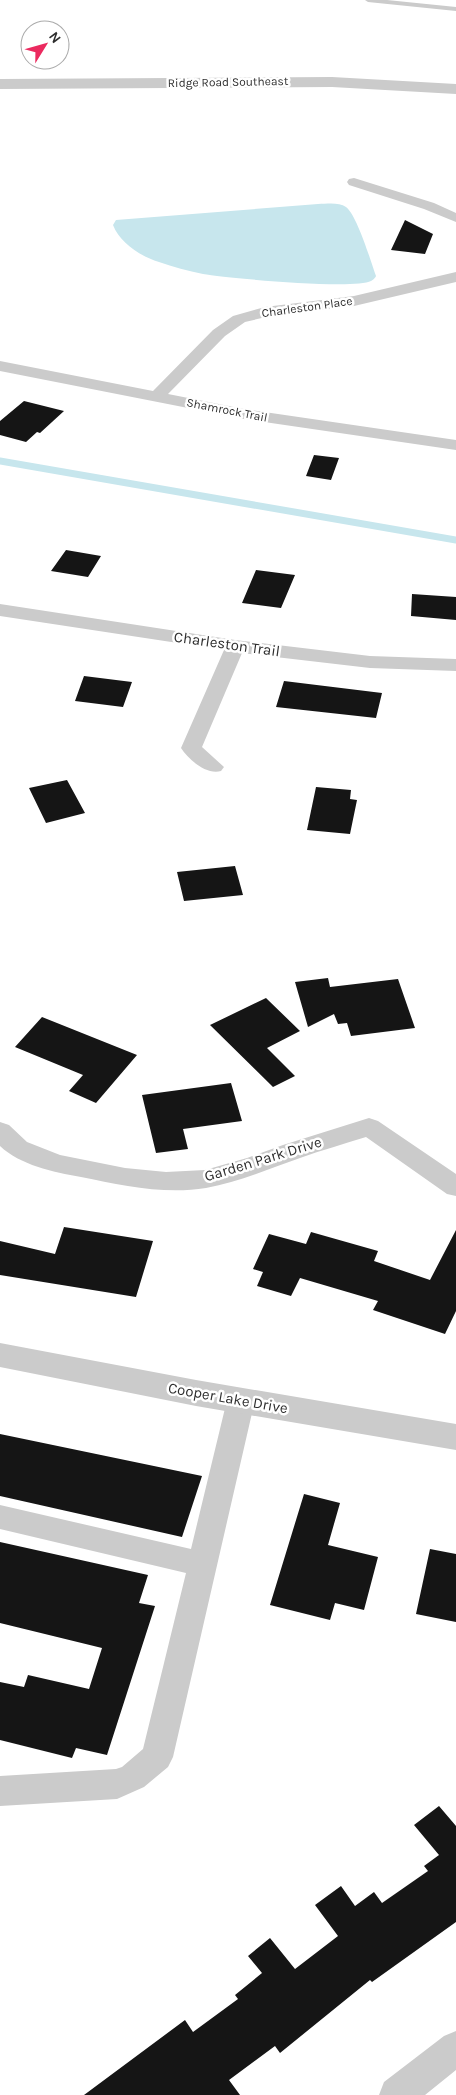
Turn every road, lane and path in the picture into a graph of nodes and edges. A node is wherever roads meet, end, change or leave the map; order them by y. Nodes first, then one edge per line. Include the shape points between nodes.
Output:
1 (368, 0) edge
2 (456, 9) edge
3 (0, 84) edge
4 (456, 89) edge
5 (354, 182) dead end
6 (456, 218) edge
7 (456, 277) edge
8 (0, 366) edge
9 (159, 397) junction
10 (456, 445) edge
11 (0, 610) edge
12 (235, 646) junction
13 (456, 665) edge
14 (214, 767) dead end
15 (0, 1131) edge
16 (456, 1188) edge
17 (0, 1355) edge
18 (241, 1400) junction
19 (456, 1437) edge
20 (0, 1517) edge
21 (202, 1564) junction
22 (0, 1791) edge
23 (456, 2048) edge
24 (397, 2095) edge

1 - 2 lane
3 - 4 street, Ridge Road Southeast via 322,82
5 - 6 street
7 - 9 street, Charleston Place via 354,302 265,312 239,319 219,333 160,391
8 - 9 street, Shamrock Trail
9 - 10 street, Shamrock Trail via 244,414
11 - 12 street, Charleston Trail
12 - 13 street, Charleston Trail via 370,662
12 - 14 street via 191,748
15 - 16 street, Garden Park Drive via 18,1148 56,1163 125,1177 166,1181 205,1179 369,1127
17 - 18 street, Cooper Lake Drive
18 - 19 street, Cooper Lake Drive
18 - 21 street
20 - 21 street
21 - 22 street via 157,1757 133,1777 117,1784
23 - 24 street

